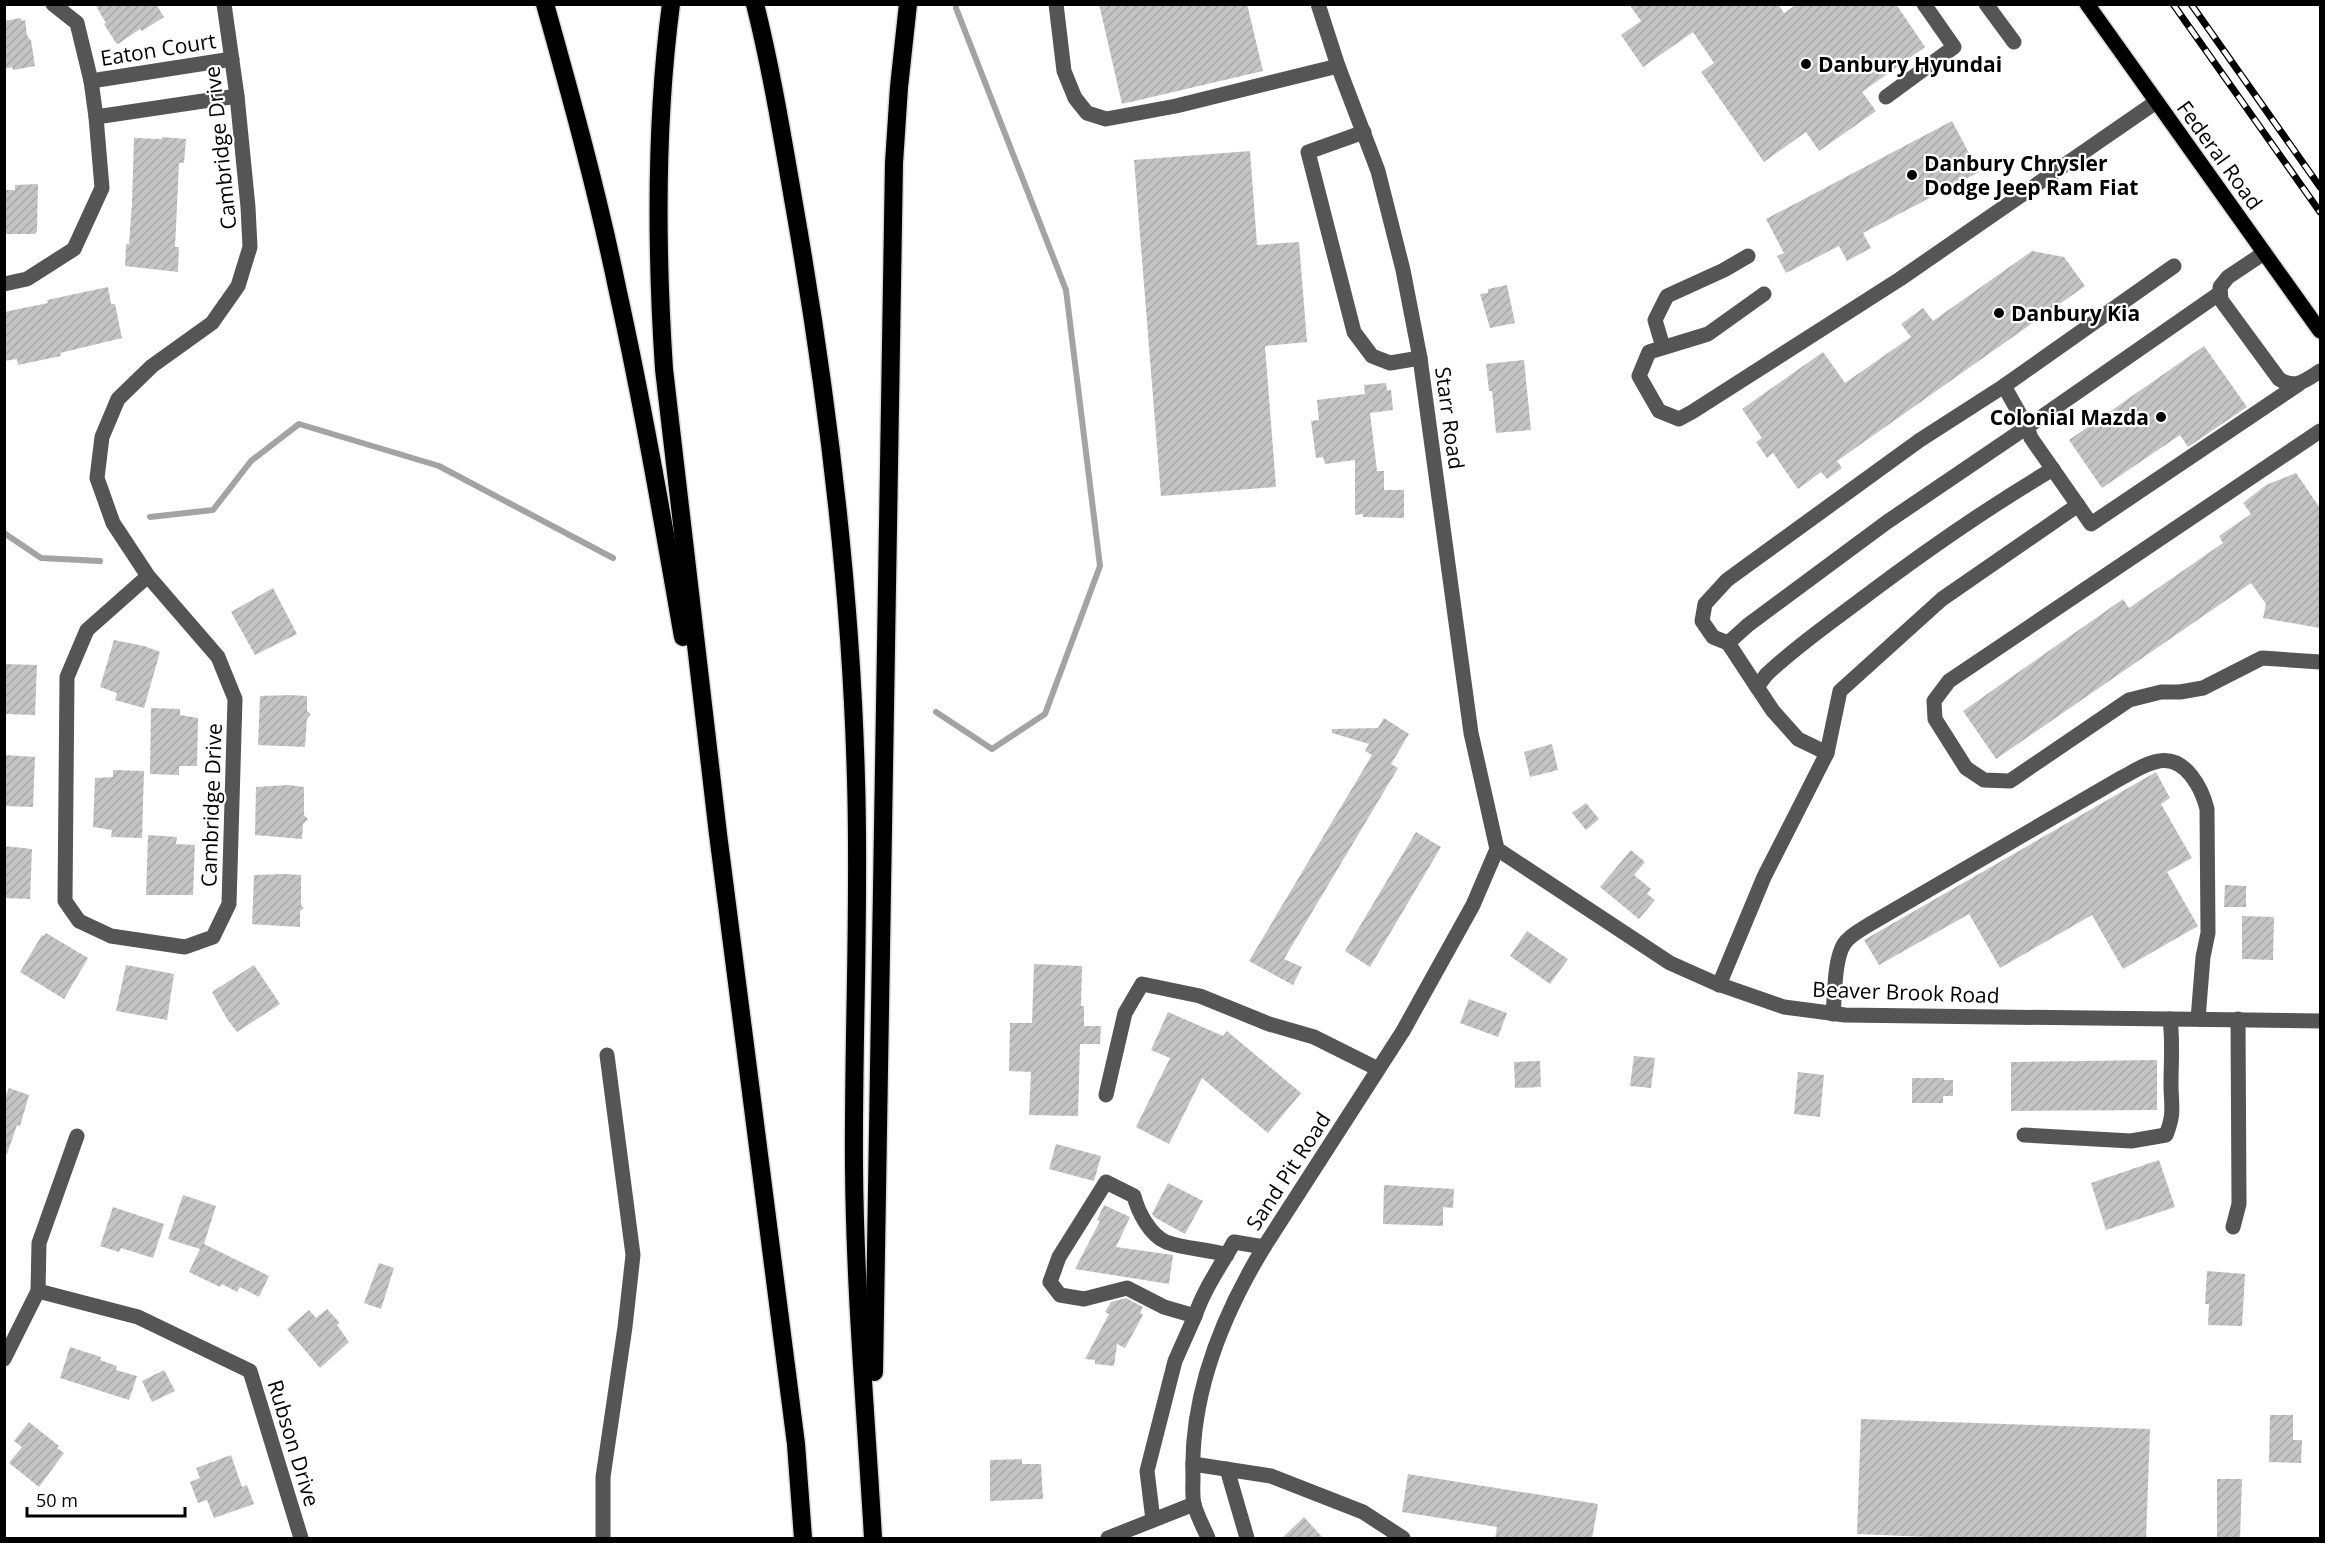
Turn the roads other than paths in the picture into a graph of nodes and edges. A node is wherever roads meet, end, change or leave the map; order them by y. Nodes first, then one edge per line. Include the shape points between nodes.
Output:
1 (53, 4) edge
2 (224, 4) edge
3 (545, 4) edge
4 (671, 4) edge
5 (755, 4) edge
6 (908, 4) edge
7 (1056, 4) edge
8 (1318, 4) edge
9 (1924, 4) edge
10 (1986, 4) edge
11 (2087, 4) edge
12 (2014, 42) dead end
13 (232, 59) junction
14 (1338, 66) junction
15 (91, 81) junction
16 (237, 96) junction
17 (1886, 97) dead end
18 (2156, 102) junction
19 (96, 117) junction
20 (1364, 132) junction
21 (2264, 253) junction
22 (1748, 256) dead end
23 (2175, 266) dead end
24 (4, 284) edge
25 (2220, 293) junction
26 (1764, 294) dead end
27 (2320, 331) edge
28 (1664, 347) junction
29 (1420, 358) junction
30 (2320, 370) edge
31 (2299, 384) junction
32 (2004, 386) junction
33 (2027, 427) junction
34 (2319, 436) edge
35 (2053, 469) junction
36 (2078, 505) junction
37 (148, 576) junction
38 (1728, 643) junction
39 (2320, 662) edge
40 (1758, 687) junction
41 (1827, 753) junction
42 (718, 834) junction
43 (1497, 849) junction
44 (1719, 985) junction
45 (1833, 1014) junction
46 (2170, 1019) junction
47 (2199, 1019) junction
48 (2238, 1020) junction
49 (2320, 1021) edge
50 (607, 1055) dead end
51 (1378, 1069) junction
52 (1106, 1095) dead end
53 (2024, 1135) dead end
54 (77, 1136) dead end
55 (2233, 1227) dead end
56 (1264, 1247) junction
57 (1227, 1255) junction
58 (38, 1290) junction
59 (1195, 1316) junction
60 (4, 1359) edge
61 (1192, 1464) junction
62 (1227, 1469) junction
63 (1194, 1504) junction
64 (1153, 1520) junction
65 (301, 1539) edge
66 (603, 1539) edge
67 (803, 1539) edge
68 (874, 1539) edge
69 (1108, 1539) edge
70 (1208, 1539) edge
71 (1247, 1539) edge
72 (1403, 1539) edge

1 - 15 street, Eaton Court via 77,23
2 - 13 street, Cambridge Drive
3 - 42 highway via 618,291 658,491
4 - 42 highway via 660,140 660,312
5 - 68 highway via 805,268 844,559 856,791 856,1244
6 - 68 highway via 896,125 892,251
7 - 14 street via 1064,71 1075,98 1088,113 1106,119
8 - 14 street, Starr Road
9 - 17 street via 1954,47
10 - 12 street
11 - 18 main road, Federal Road
13 - 15 street, Eaton Court
13 - 16 street, Cambridge Drive
14 - 20 street, Starr Road
15 - 19 street, Eaton Court
16 - 19 street
16 - 37 street, Cambridge Drive via 250,247 238,286 212,323 153,366 118,399 102,437 97,478 113,523
18 - 21 main road, Federal Road
18 - 28 street via 1900,279 1679,418 1659,411 1640,376 1649,352
19 - 24 street, Eaton Court via 102,188 74,249 27,279
20 - 29 street, Starr Road via 1400,258
20 - 29 street via 1308,152 1354,332 1372,356 1390,363
21 - 25 street via 2228,278
21 - 27 main road, Federal Road
22 - 28 street via 1667,296 1655,320
23 - 32 street
25 - 31 street via 2221,300 2278,379 2286,384
25 - 33 street
26 - 28 street via 1708,334
29 - 43 street, Starr Road via 1471,733
30 - 31 street
31 - 36 street via 2091,524
32 - 33 street
32 - 38 street via 1920,440 1727,580 1705,604 1702,621 1713,637
33 - 35 street
33 - 38 street via 1887,522
34 - 39 street via 1949,681 1934,701 1935,719 1966,768 1984,780 2010,781 2129,700 2203,688 2262,658
35 - 36 street
35 - 40 street via 2005,497 1895,574 1778,663
36 - 41 street via 1942,599 1840,691
37 - 37 street, Cambridge Drive via 87,630 67,676 65,901 79,921 111,936 185,947 213,937 229,904 234,699 218,657
38 - 40 street
40 - 41 street via 1798,739
41 - 44 street via 1764,877
42 - 67 highway via 796,1444
43 - 44 street, Beaver Brook Road via 1670,963
43 - 51 street, Sand Pit Road via 1473,905
44 - 45 street, Beaver Brook Road via 1784,1007
45 - 46 street, Beaver Brook Road
45 - 47 street via 1839,955 1851,937 2121,778 2162,760 2187,771 2203,794 2207,809 2208,933
46 - 47 street, Beaver Brook Road
46 - 53 street via 2173,1118 2166,1135 2131,1141
47 - 48 street, Beaver Brook Road
48 - 49 street, Beaver Brook Road
48 - 55 street via 2239,1204
50 - 66 street via 633,1255 603,1477
51 - 52 street via 1314,1037 1200,996 1142,984 1125,1013
51 - 56 street, Sand Pit Road
54 - 58 street via 39,1243
56 - 57 street via 1234,1242
56 - 61 street, Sand Pit Road via 1222,1323 1197,1414
57 - 59 street via 1202,1296
57 - 59 street via 1165,1241 1152,1231 1134,1196 1106,1182 1059,1257 1050,1282 1060,1294 1084,1299 1127,1288 1164,1307
58 - 60 street
58 - 65 street, Rubson Drive via 138,1317 250,1371
59 - 64 street via 1175,1361 1148,1471
61 - 62 street
61 - 63 street, Sand Pit Road
62 - 71 street
62 - 72 street via 1271,1476 1363,1512
63 - 64 street
63 - 70 street, Sand Pit Road
64 - 69 street

